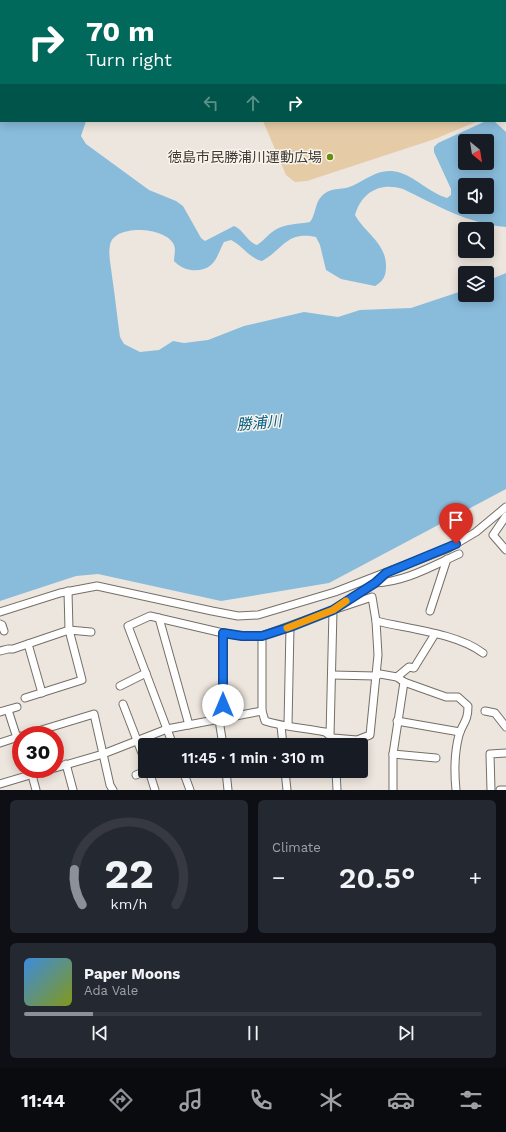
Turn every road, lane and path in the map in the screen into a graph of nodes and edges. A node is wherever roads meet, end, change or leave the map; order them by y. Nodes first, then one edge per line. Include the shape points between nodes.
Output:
1 (506, 507) edge
2 (506, 516) edge
3 (506, 550) edge
4 (459, 554) dead end
5 (447, 559) junction
6 (386, 573) junction
7 (375, 583) junction
8 (68, 591) junction
9 (333, 610) junction
10 (430, 611) dead end
11 (0, 612) edge
12 (159, 618) junction
13 (376, 622) junction
14 (290, 627) junction
15 (69, 630) junction
16 (92, 632) dead end
17 (223, 633) junction
18 (435, 634) junction
19 (262, 636) junction
20 (28, 644) junction
21 (0, 651) edge
22 (483, 653) dead end
23 (146, 673) junction
24 (332, 675) junction
25 (376, 676) junction
26 (397, 677) junction
27 (404, 682) junction
28 (120, 686) dead end
29 (42, 693) junction
30 (25, 698) dead end
31 (123, 704) dead end
32 (17, 707) dead end
33 (8, 710) junction
34 (485, 711) dead end
35 (0, 712) edge
36 (262, 712) junction
37 (221, 719) junction
38 (397, 722) junction
39 (189, 725) junction
40 (15, 726) edge
41 (55, 726) edge
42 (285, 726) junction
43 (506, 727) edge
44 (167, 730) junction
45 (460, 732) junction
46 (170, 738) edge
47 (222, 738) edge
48 (284, 738) edge
49 (331, 738) edge
50 (332, 738) edge
51 (362, 738) edge
52 (12, 739) edge
53 (137, 740) junction
54 (0, 743) edge
55 (506, 753) edge
56 (102, 754) junction
57 (393, 754) junction
58 (436, 758) dead end
59 (66, 764) joint
60 (21, 778) edge
61 (33, 778) edge
62 (152, 778) edge
63 (186, 778) edge
64 (227, 778) edge
65 (286, 778) edge
66 (336, 778) edge
67 (0, 784) edge
68 (36, 790) edge
69 (73, 790) edge
70 (113, 790) edge
71 (156, 790) edge
72 (190, 790) edge
73 (228, 790) edge
74 (287, 790) edge
75 (337, 790) edge
76 (393, 790) edge
77 (456, 790) edge
78 (491, 790) edge
79 (500, 790) edge
80 (506, 790) edge

1 - 6 street via 476,532 449,548
2 - 3 street via 493,535
4 - 5 street
5 - 7 street via 404,578 388,583
5 - 10 street
6 - 7 street
6 - 8 street via 335,592 258,615 238,616 97,586
7 - 9 street
8 - 11 street
8 - 15 street
9 - 13 street via 372,597
9 - 14 street
9 - 24 street
12 - 17 street
12 - 23 street via 150,616 128,626
12 - 39 street
13 - 18 street
13 - 25 street
14 - 19 street
14 - 42 street
15 - 16 street
15 - 20 street
15 - 29 street via 82,680
17 - 19 street
17 - 37 street
18 - 22 street via 473,646
18 - 26 street via 414,668 408,667
19 - 36 street
20 - 21 street
20 - 29 street
23 - 28 street
23 - 44 street
24 - 25 street
24 - 50 street
25 - 26 street via 380,674
25 - 51 street via 370,735
26 - 27 street
27 - 38 street
27 - 45 street via 446,698 458,697 468,706 468,718
29 - 30 street
31 - 53 street
32 - 33 street
33 - 35 street
33 - 40 street
34 - 43 street via 496,713
36 - 37 street
36 - 42 street via 265,721
37 - 39 street
37 - 47 street
38 - 45 street
38 - 57 street
39 - 44 street
41 - 56 street via 94,714
42 - 48 street
42 - 49 street via 326,732
44 - 46 street
44 - 53 street
45 - 77 street via 454,757
52 - 54 street
53 - 56 street
55 - 78 street via 490,754
56 - 59 street
56 - 70 street
57 - 58 street
57 - 76 street
59 - 69 street
60 - 67 street
61 - 68 street
62 - 71 street
63 - 72 street
64 - 73 street
65 - 74 street
66 - 75 street
79 - 80 street

